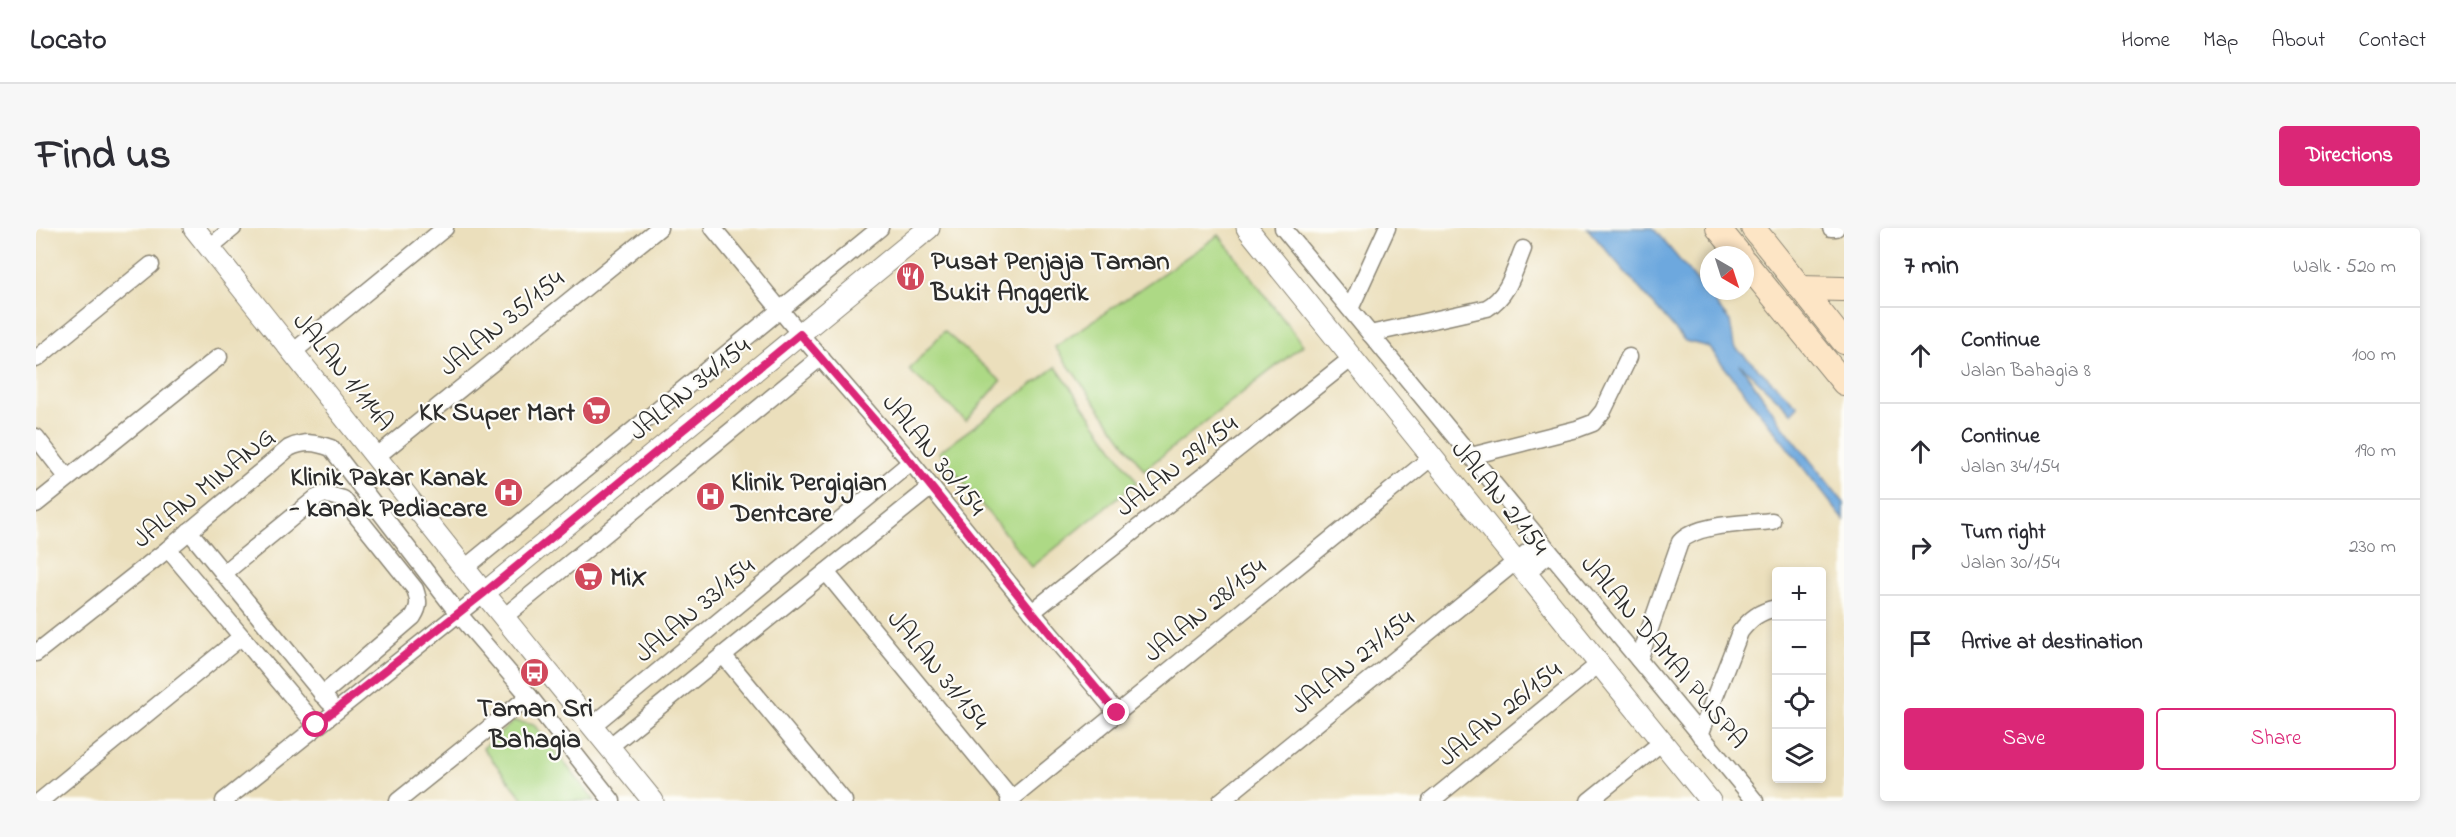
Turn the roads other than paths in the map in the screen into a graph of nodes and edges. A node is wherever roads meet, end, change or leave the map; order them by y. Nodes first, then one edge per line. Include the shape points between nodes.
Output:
1 (194, 228) edge
2 (233, 228) edge
3 (445, 228) edge
4 (659, 228) edge
5 (713, 228) edge
6 (880, 228) edge
7 (930, 228) edge
8 (1247, 228) edge
9 (1283, 228) edge
10 (1387, 228) edge
11 (1718, 228) edge
12 (1753, 228) edge
13 (1733, 246) edge
14 (210, 247) junction
15 (1523, 249) dead end
16 (151, 265) dead end
17 (1754, 269) edge
18 (1801, 288) junction
19 (1843, 288) edge
20 (1350, 309) junction
21 (780, 310) junction
22 (1823, 327) edge
23 (800, 334) junction
24 (1370, 334) junction
25 (293, 352) junction
26 (219, 357) dead end
27 (821, 357) junction
28 (1629, 357) dead end
29 (1352, 358) junction
30 (36, 359) edge
31 (1844, 383) edge
32 (36, 437) edge
33 (1471, 456) junction
34 (376, 457) junction
35 (1432, 457) junction
36 (911, 462) junction
37 (67, 477) junction
38 (930, 488) junction
39 (36, 504) edge
40 (1772, 521) dead end
41 (189, 531) junction
42 (1546, 547) junction
43 (168, 549) junction
44 (1521, 567) junction
45 (465, 568) junction
46 (826, 572) junction
47 (223, 574) junction
48 (484, 593) junction
49 (1772, 609) edge
50 (457, 612) junction
51 (1032, 612) junction
52 (504, 617) junction
53 (241, 638) junction
54 (36, 653) edge
55 (723, 655) junction
56 (1639, 660) junction
57 (1599, 664) junction
58 (322, 694) junction
59 (529, 696) junction
60 (335, 710) junction
61 (1117, 713) junction
62 (316, 725) junction
63 (592, 726) junction
64 (1700, 735) junction
65 (1662, 742) junction
66 (609, 747) junction
67 (1010, 800) edge
68 (40, 801) edge
69 (224, 801) edge
70 (398, 801) edge
71 (612, 801) edge
72 (653, 801) edge
73 (844, 801) edge
74 (1221, 801) edge
75 (1431, 801) edge
76 (1589, 801) edge
77 (1710, 801) edge
78 (1755, 801) edge

1 - 14 street, JALAN 1/114A
2 - 14 street
3 - 25 street
4 - 34 street, JALAN 35/154
5 - 21 street, JALAN 30/154
6 - 21 street, JALAN 34/154
7 - 23 street, JALAN 34/154
8 - 29 street, JALAN 2/154
9 - 20 street, JALAN DAMAI PUSPA
10 - 20 street
11 - 13 main road
12 - 18 main road
14 - 25 street, JALAN 1/114A
15 - 24 street via 1507,289 1487,308
16 - 30 street
17 - 22 main road
18 - 19 main road
18 - 22 main road
19 - 22 street
20 - 24 street, JALAN DAMAI PUSPA
21 - 23 street, JALAN 30/154
21 - 45 street, JALAN 34/154
22 - 31 main road
23 - 27 street, JALAN 30/154
23 - 48 street, JALAN 34/154
24 - 33 street, JALAN DAMAI PUSPA
25 - 34 street, JALAN 1/114A
26 - 37 street
27 - 36 street, JALAN 30/154
27 - 52 street
28 - 33 street via 1603,411 1593,423
29 - 35 street, JALAN 2/154
29 - 51 street, JALAN 29/154
32 - 37 street
33 - 42 street, JALAN DAMAI PUSPA
34 - 45 street, JALAN 1/114A
35 - 44 street, JALAN 2/154
35 - 61 street, JALAN 28/154
36 - 38 street, JALAN 30/154
36 - 63 street, JALAN 33/154
37 - 39 street
38 - 46 street, JALAN 33/154
38 - 51 street, JALAN 30/154
40 - 56 street via 1698,530 1686,535 1680,542
41 - 43 street, JALAN MINANG
41 - 47 street
41 - 50 street, JALAN MINANG via 288,448 309,441 319,444 331,448
42 - 44 street, JALAN 27/154
42 - 56 street, JALAN DAMAI PUSPA
43 - 53 street
43 - 54 street, JALAN MINANG
44 - 57 street, JALAN 2/154
44 - 74 street, JALAN 27/154
45 - 48 street, JALAN 1/114A
46 - 55 street, JALAN 33/154
46 - 67 street, JALAN 31/154
47 - 58 street
47 - 58 street via 316,498 325,494 343,499 415,589 419,601 413,617
48 - 50 street
48 - 52 street, JALAN 1/114A
49 - 64 street via 1750,620 1740,632
50 - 59 street, JALAN MINANG
50 - 60 street
51 - 61 street, JALAN 30/154
52 - 63 street, JALAN 1/114A
53 - 62 street
53 - 68 street
55 - 66 street, JALAN 33/154
55 - 73 street
56 - 64 street, JALAN DAMAI PUSPA
57 - 65 street, JALAN 2/154
57 - 75 street, JALAN 26/154
58 - 60 street
59 - 70 street
59 - 71 street, JALAN MINANG
60 - 62 street
61 - 67 street, JALAN 28/154
62 - 69 street
63 - 66 street, JALAN 1/114A
64 - 78 street, JALAN DAMAI PUSPA
65 - 76 street
65 - 77 street, JALAN 2/154
66 - 72 street, JALAN 1/114A

